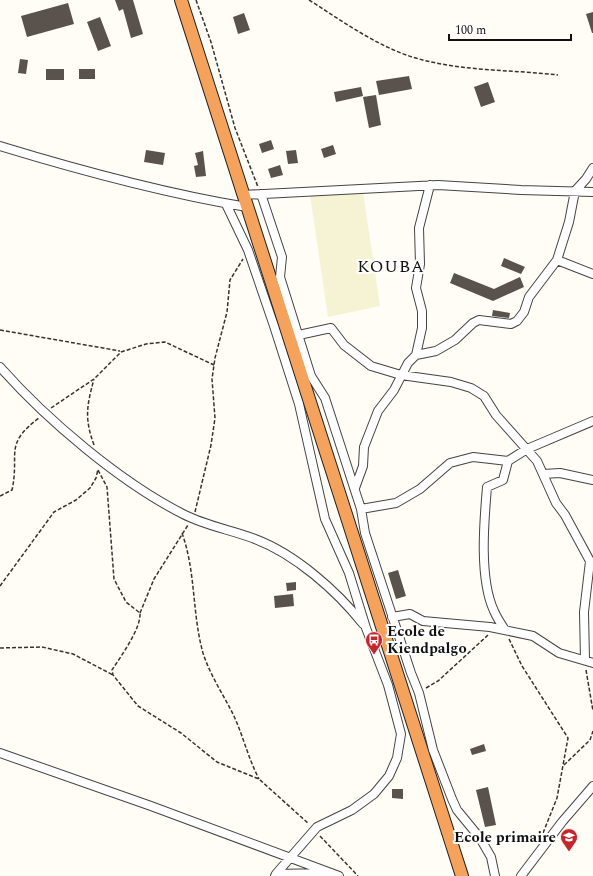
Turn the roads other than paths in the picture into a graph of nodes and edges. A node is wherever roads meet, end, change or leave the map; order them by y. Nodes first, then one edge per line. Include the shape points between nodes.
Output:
1 (181, 0) edge
2 (0, 146) edge
3 (593, 168) edge
4 (430, 185) junction
5 (574, 191) junction
6 (593, 192) edge
7 (261, 194) junction
8 (243, 195) junction
9 (226, 204) junction
10 (248, 207) junction
11 (557, 260) junction
12 (593, 274) edge
13 (294, 337) junction
14 (416, 355) junction
15 (0, 367) edge
16 (402, 376) junction
17 (593, 421) edge
18 (527, 449) junction
19 (508, 460) junction
20 (543, 474) junction
21 (593, 480) edge
22 (355, 488) junction
23 (361, 509) junction
24 (392, 617) junction
25 (366, 628) junction
26 (501, 629) junction
27 (584, 660) junction
28 (593, 663) edge
29 (0, 753) edge
30 (593, 786) edge
31 (290, 858) junction
32 (276, 875) edge
33 (335, 875) edge
34 (462, 876) edge
35 (495, 876) edge
36 (521, 876) edge

1 - 8 highway
2 - 9 street via 94,174
3 - 5 street
4 - 5 street
4 - 7 street
4 - 14 street via 419,228 420,264 416,288 422,311 422,328
5 - 6 street
5 - 11 street via 569,222
7 - 8 street
7 - 13 street via 282,257 280,277
8 - 10 highway
9 - 10 street
9 - 25 street via 248,250 299,404 324,519 349,573
10 - 13 highway
11 - 12 street
11 - 14 street via 529,297 524,312 517,321 511,324 480,320 436,351
13 - 16 street via 331,328 344,345 371,366
13 - 22 street via 310,376 325,398
13 - 34 highway
14 - 16 street via 408,363
15 - 25 street via 46,412 127,480 184,514 273,546 314,575
16 - 18 street via 451,382 471,388 484,396 496,416
16 - 22 street via 378,410 364,447 363,466
17 - 18 street
18 - 19 street
18 - 20 street
19 - 23 street via 473,457 450,463 420,489 396,502
19 - 26 street via 503,480 487,487 484,517 487,589
20 - 21 street via 560,473
20 - 27 street via 556,503 590,561 584,612
22 - 23 street
23 - 24 street via 365,533
24 - 26 street via 410,614 423,620
24 - 35 street via 419,692 433,750 452,800 491,857
25 - 31 street via 388,685 401,734 397,758 389,776 374,794 352,810 317,827
26 - 27 street via 533,636 559,653
27 - 28 street
29 - 31 street
30 - 36 street
31 - 32 street
31 - 33 street
32 - 33 street

